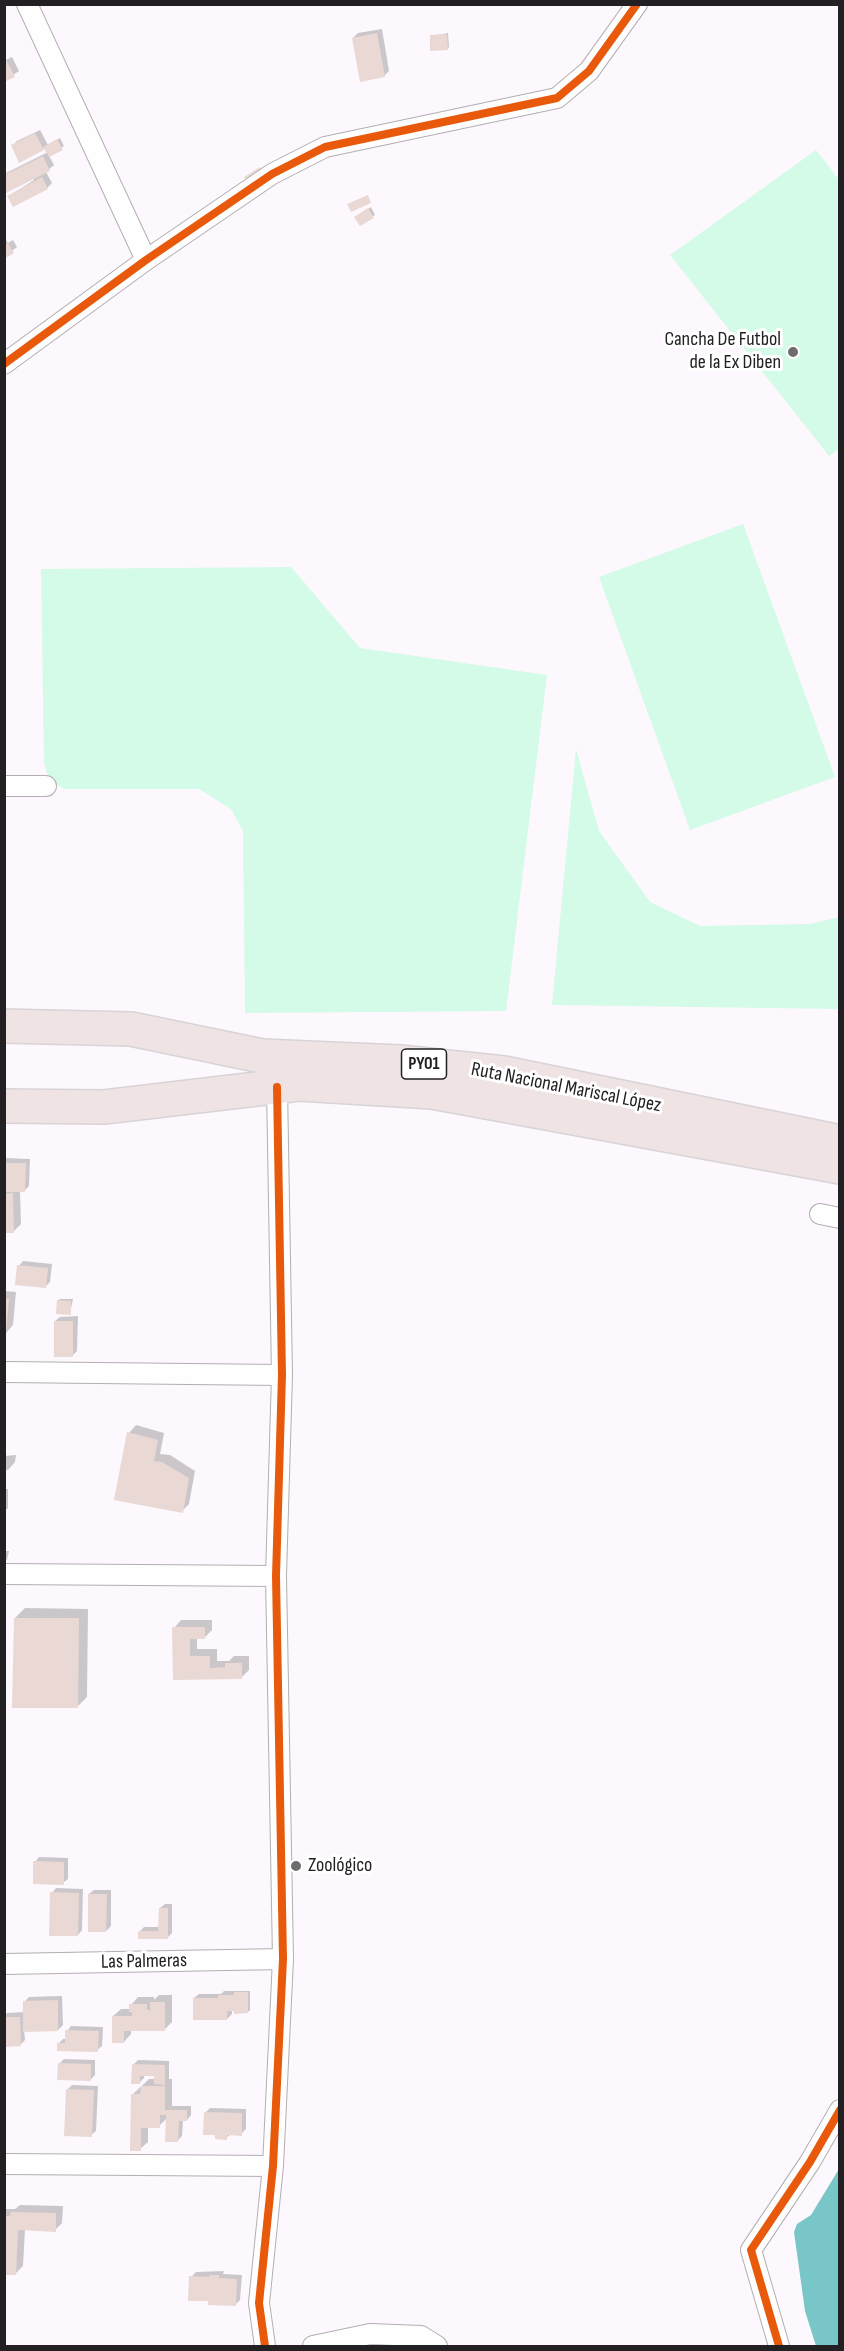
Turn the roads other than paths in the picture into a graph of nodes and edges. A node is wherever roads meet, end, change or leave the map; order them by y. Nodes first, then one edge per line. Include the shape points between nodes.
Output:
1 (27, 4) edge
2 (637, 4) edge
3 (146, 260) junction
4 (4, 364) edge
5 (4, 786) edge
6 (46, 786) dead end
7 (4, 1026) edge
8 (277, 1086) junction
9 (4, 1106) edge
10 (840, 1142) edge
11 (840, 1167) edge
12 (820, 1214) dead end
13 (840, 1218) edge
14 (4, 1372) edge
15 (282, 1375) junction
16 (4, 1574) edge
17 (276, 1576) junction
18 (283, 1959) junction
19 (4, 1964) edge
20 (840, 2110) edge
21 (4, 2164) edge
22 (273, 2166) junction
23 (265, 2346) edge
24 (313, 2346) edge
25 (437, 2346) edge
26 (779, 2346) edge

1 - 3 street
2 - 3 street via 589,71 557,98 325,147 272,174
3 - 4 street
5 - 6 street
7 - 10 highway, Ruta Nacional Mariscal López / PY01 via 131,1029 262,1056 412,1063 504,1073
8 - 9 highway, Ruta Nacional Mariscal López / PY01 via 104,1107
8 - 11 highway, Ruta Nacional Mariscal López / PY01 via 432,1092
8 - 15 street
12 - 13 street
14 - 15 street
15 - 17 street
16 - 17 street
17 - 18 street
18 - 19 street, Las Palmeras
18 - 22 street
20 - 26 street via 751,2250
21 - 22 street
22 - 23 street via 259,2303
24 - 25 street via 370,2334 421,2336

